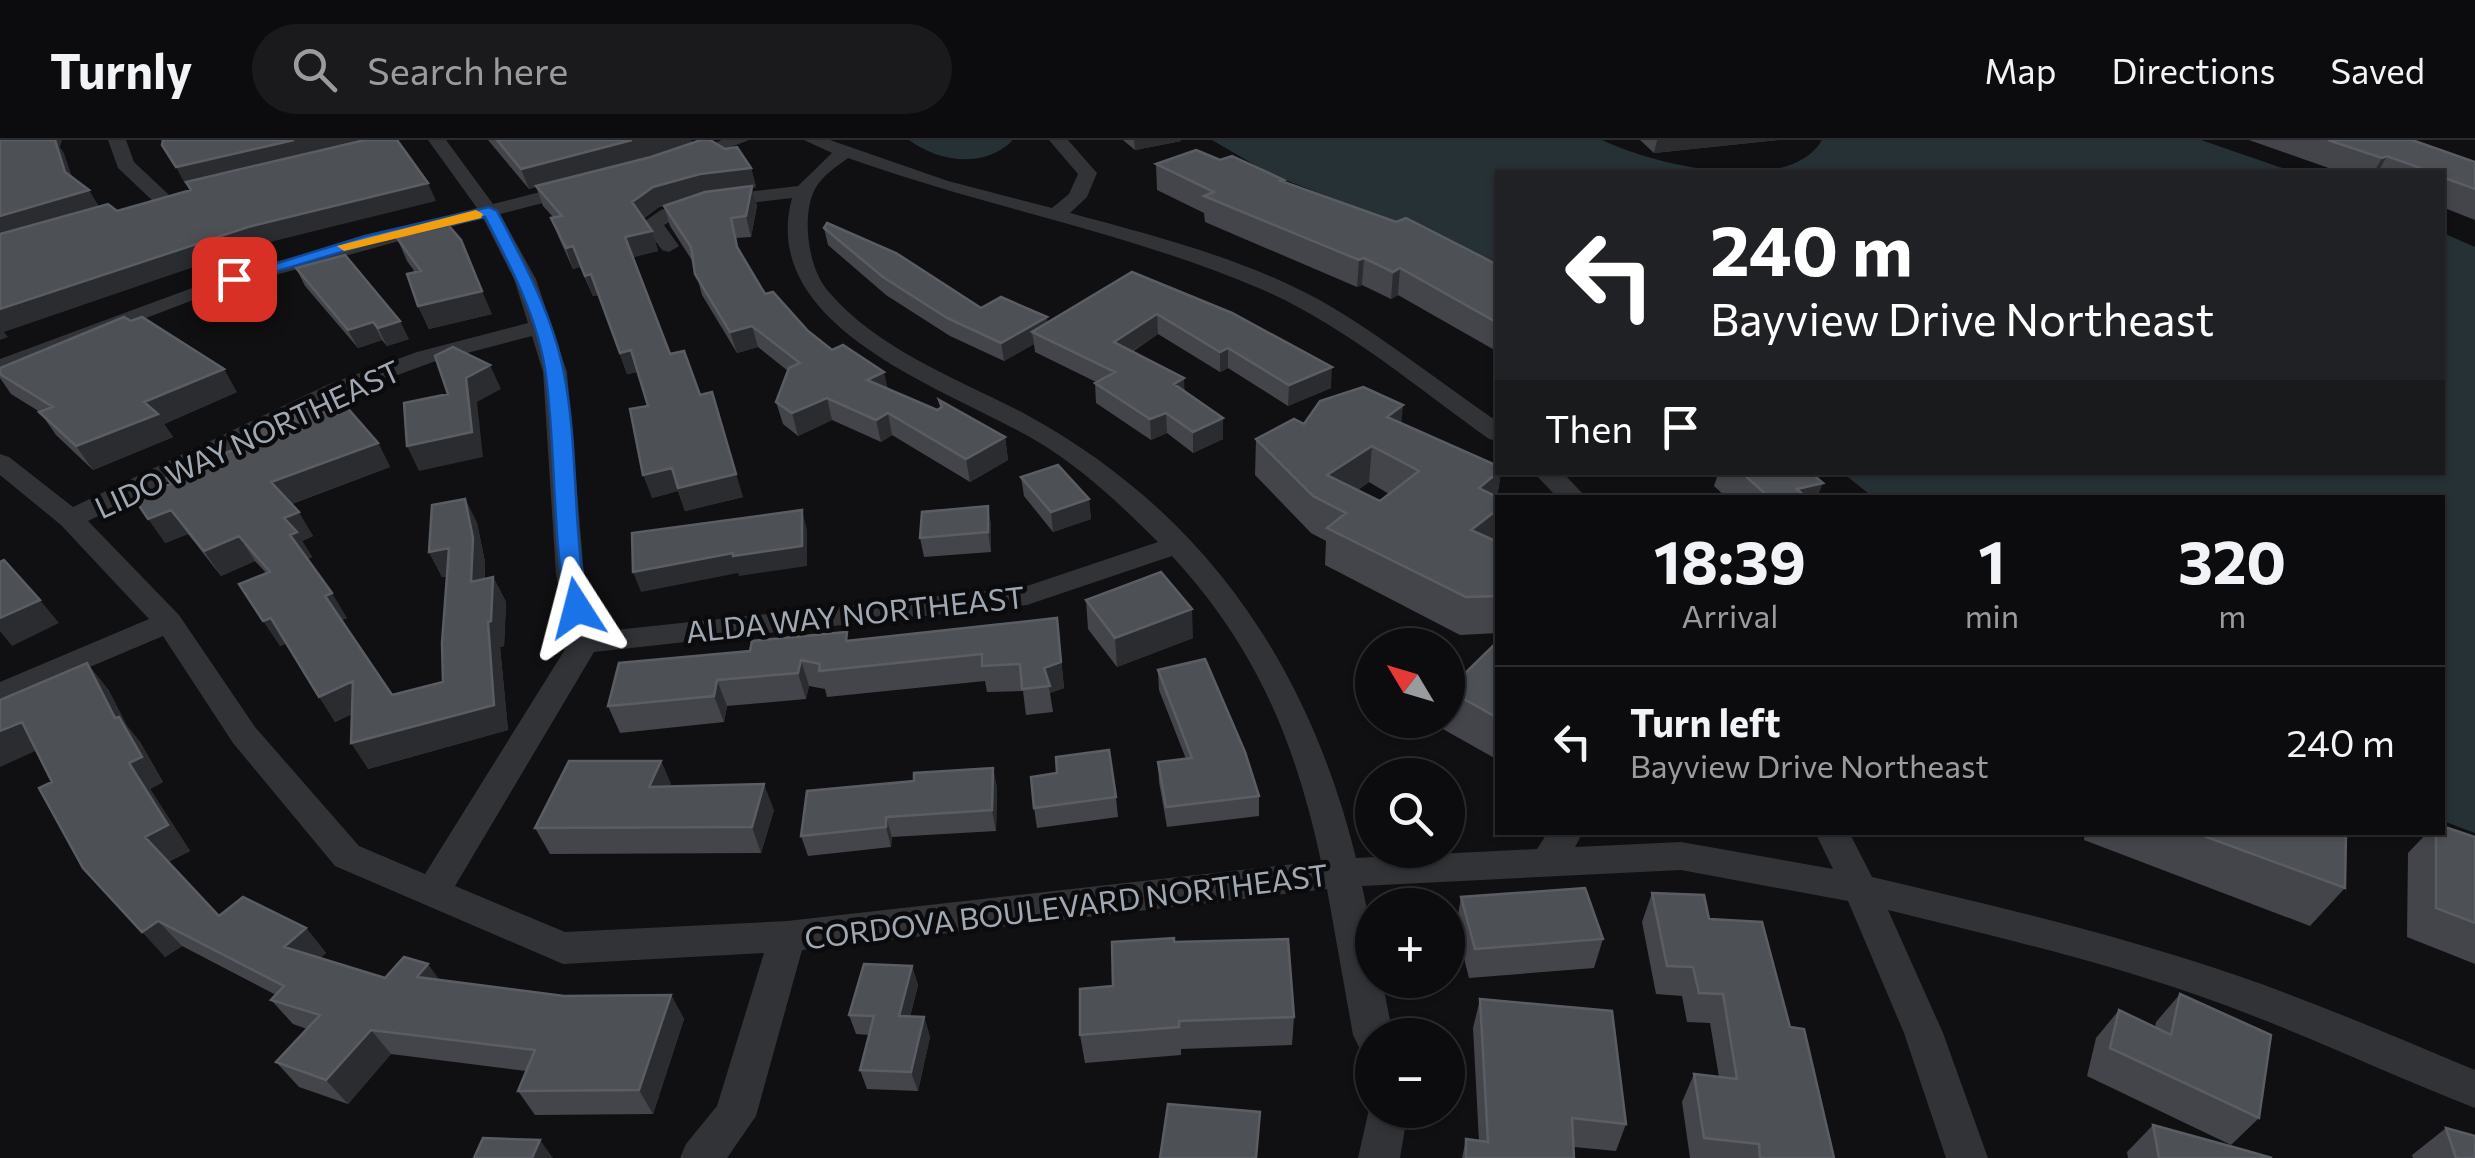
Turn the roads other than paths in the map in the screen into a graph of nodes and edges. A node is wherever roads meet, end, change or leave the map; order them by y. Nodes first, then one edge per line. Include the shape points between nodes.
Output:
1 (117, 140) edge
2 (437, 140) edge
3 (740, 140) edge
4 (1058, 140) edge
5 (823, 144) edge
6 (663, 167) edge
7 (605, 182) edge
8 (804, 192) junction
9 (162, 199) edge
10 (489, 211) junction
11 (1056, 215) junction
12 (670, 246) dead end
13 (538, 327) junction
14 (0, 367) edge
15 (1495, 432) edge
16 (0, 462) edge
17 (1549, 475) edge
18 (1571, 495) edge
19 (71, 519) junction
20 (1179, 544) junction
21 (169, 622) junction
22 (584, 643) junction
23 (0, 694) edge
24 (1564, 835) edge
25 (1833, 835) edge
26 (1547, 863) junction
27 (1342, 873) junction
28 (1860, 889) junction
29 (432, 894) junction
30 (787, 936) junction
31 (1371, 1018) edge
32 (2475, 1089) edge
33 (1384, 1128) edge
34 (701, 1158) edge
35 (1379, 1158) edge
36 (1966, 1158) edge

1 - 9 street via 125,164
2 - 10 street
3 - 6 street
4 - 11 street via 1088,173 1077,196
5 - 8 street
5 - 11 street
7 - 10 street
8 - 12 street via 662,217 652,223
8 - 20 street via 797,207 800,248 818,294 882,347 1078,458
10 - 13 street via 525,279
10 - 14 street via 234,279
11 - 15 street via 1190,254 1302,299
13 - 19 street, LIDO WAY NORTHEAST via 425,357 336,390
13 - 22 street via 555,372 570,574
16 - 19 street, CORDOVA BOULEVARD NORTHEAST
17 - 18 street
19 - 21 street, CORDOVA BOULEVARD NORTHEAST
20 - 22 street, ALDA WAY NORTHEAST via 1027,596
20 - 27 street via 1254,640 1295,719
21 - 23 street
21 - 29 street, CORDOVA BOULEVARD NORTHEAST via 244,735 347,856
22 - 29 street
24 - 26 street
25 - 28 street
26 - 27 street, CORDOVA BOULEVARD NORTHEAST
26 - 28 street, CORDOVA BOULEVARD NORTHEAST via 1681,856
27 - 30 street, CORDOVA BOULEVARD NORTHEAST
27 - 31 street
28 - 32 street, CORDOVA BOULEVARD NORTHEAST via 1967,912 2193,977
28 - 36 street via 1920,1019
29 - 30 street, CORDOVA BOULEVARD NORTHEAST via 563,948
30 - 34 street via 735,1116
33 - 35 street

